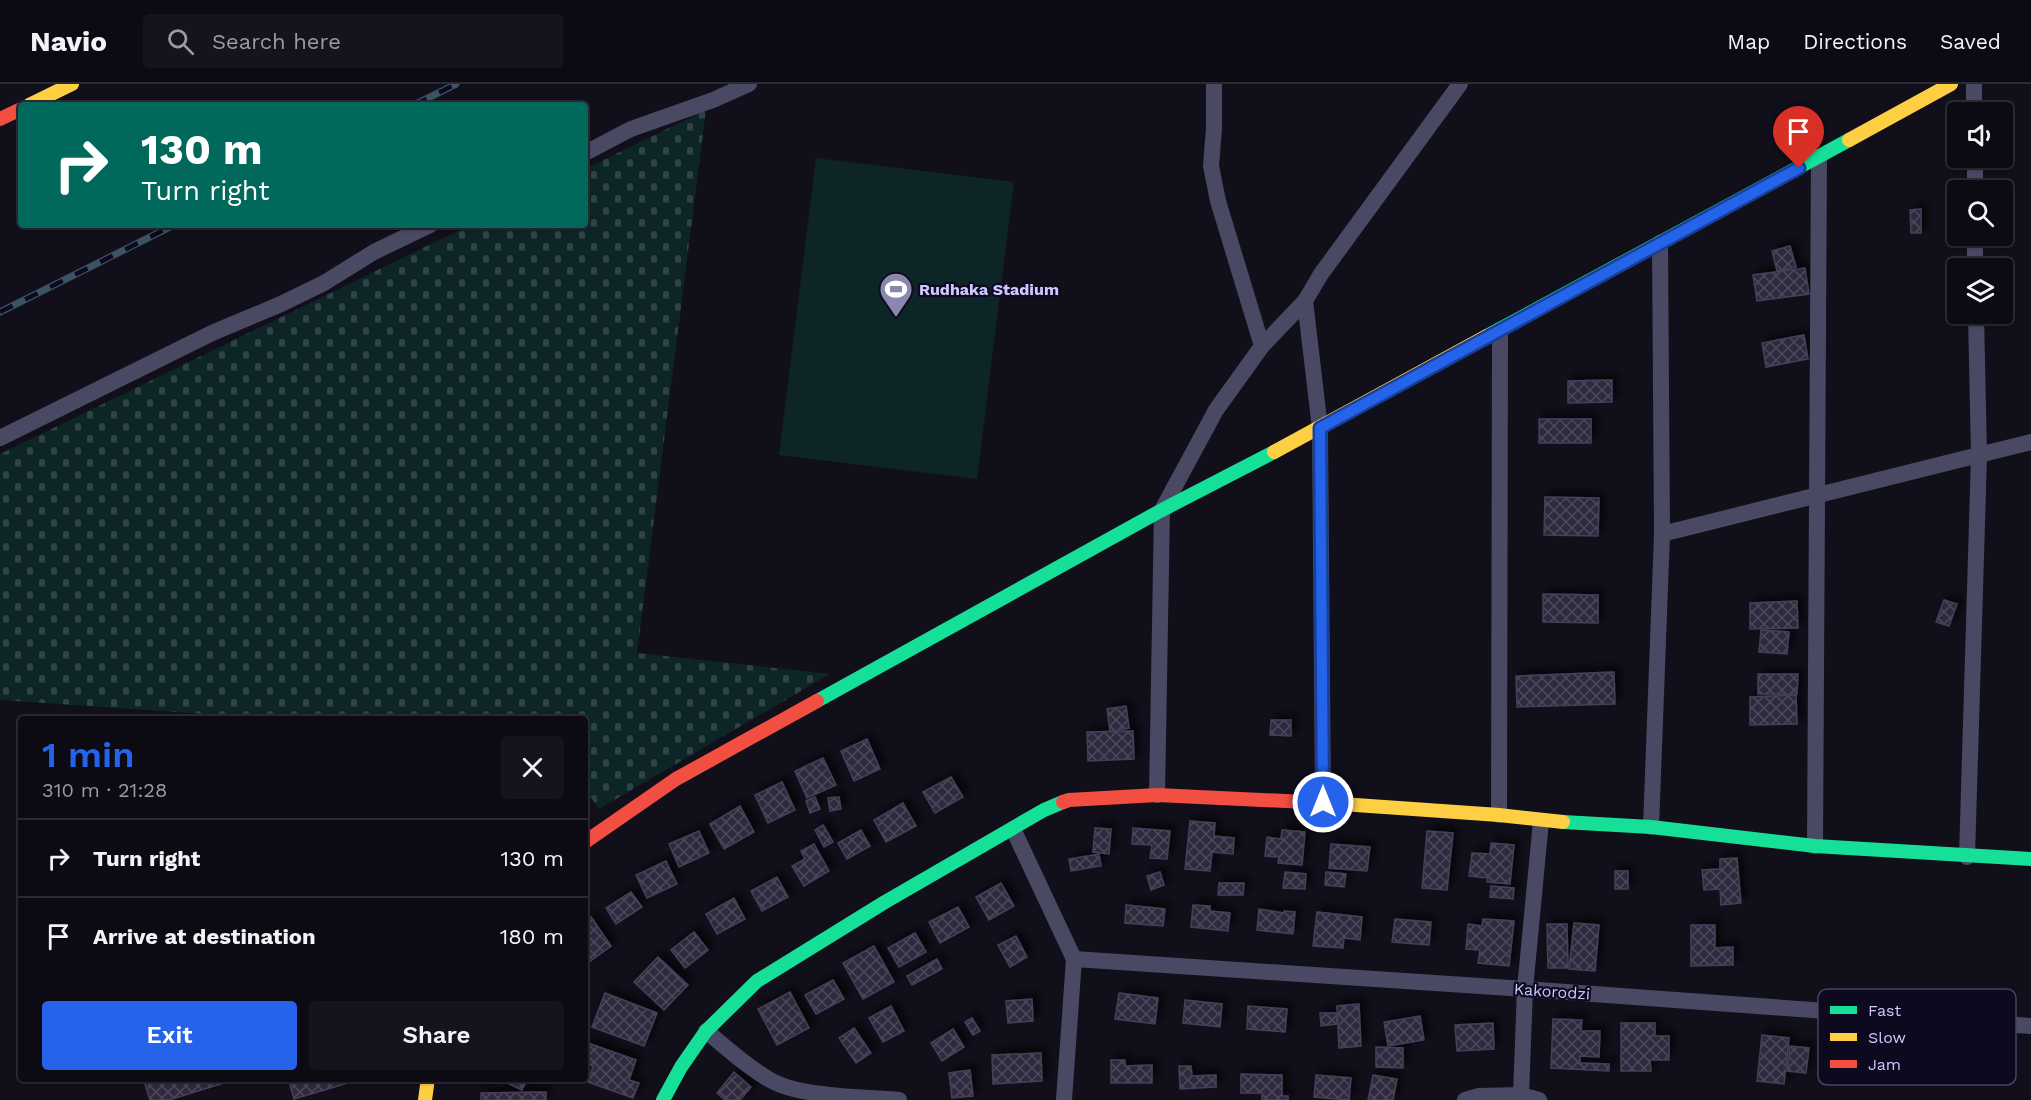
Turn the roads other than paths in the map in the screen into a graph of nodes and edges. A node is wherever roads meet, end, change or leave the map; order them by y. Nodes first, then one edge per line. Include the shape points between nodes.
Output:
1 (72, 84) edge
2 (748, 84) edge
3 (1214, 84) edge
4 (1460, 84) edge
5 (1951, 84) edge
6 (1974, 84) edge
7 (35, 102) edge
8 (1974, 102) edge
9 (18, 110) edge
10 (0, 119) edge
11 (588, 151) edge
12 (1819, 157) junction
13 (424, 228) edge
14 (1660, 243) junction
15 (1305, 301) junction
16 (1976, 324) edge
17 (1500, 330) junction
18 (1262, 346) junction
19 (1320, 428) junction
20 (0, 438) edge
21 (2031, 442) edge
22 (1979, 456) junction
23 (1817, 497) junction
24 (1162, 510) junction
25 (1662, 534) junction
26 (1157, 795) junction
27 (1323, 802) junction
28 (1499, 815) junction
29 (1541, 821) junction
30 (1650, 827) junction
31 (1013, 829) junction
32 (588, 840) edge
33 (1815, 846) junction
34 (1967, 857) junction
35 (2031, 859) edge
36 (1074, 959) junction
37 (1525, 988) junction
38 (1818, 1010) edge
39 (2016, 1025) edge
40 (2031, 1026) edge
41 (706, 1031) junction
42 (427, 1082) edge
43 (1521, 1095) junction
44 (425, 1100) edge
45 (663, 1100) edge
46 (899, 1100) edge
47 (1064, 1100) edge
48 (1465, 1100) edge
49 (1539, 1100) edge

1 - 7 main road
2 - 11 street via 631,129
3 - 18 street via 1211,166
4 - 15 street
5 - 12 main road
6 - 8 street
9 - 10 main road
12 - 14 main road
12 - 23 street
13 - 20 street via 374,252 324,283 212,333
14 - 17 main road
14 - 25 street
15 - 18 street
15 - 19 street
16 - 22 street
17 - 19 main road
17 - 28 street
18 - 24 street via 1216,410
19 - 24 main road
19 - 27 street
21 - 22 street
22 - 23 street
22 - 34 street
23 - 25 street
23 - 33 street
24 - 26 street
24 - 32 main road via 676,779
25 - 30 street
26 - 27 main road
26 - 31 main road via 1069,800
27 - 28 main road
28 - 29 main road
29 - 30 main road
29 - 37 street
30 - 33 main road
31 - 36 street
31 - 41 main road via 757,981
33 - 34 main road
34 - 35 main road
36 - 37 street, Kakorodzi
36 - 47 street
37 - 38 street, Kakorodzi
37 - 43 street
39 - 40 street, Kakorodzi
41 - 45 main road
41 - 46 street via 773,1082 800,1091
42 - 44 main road
43 - 48 street
43 - 49 street

